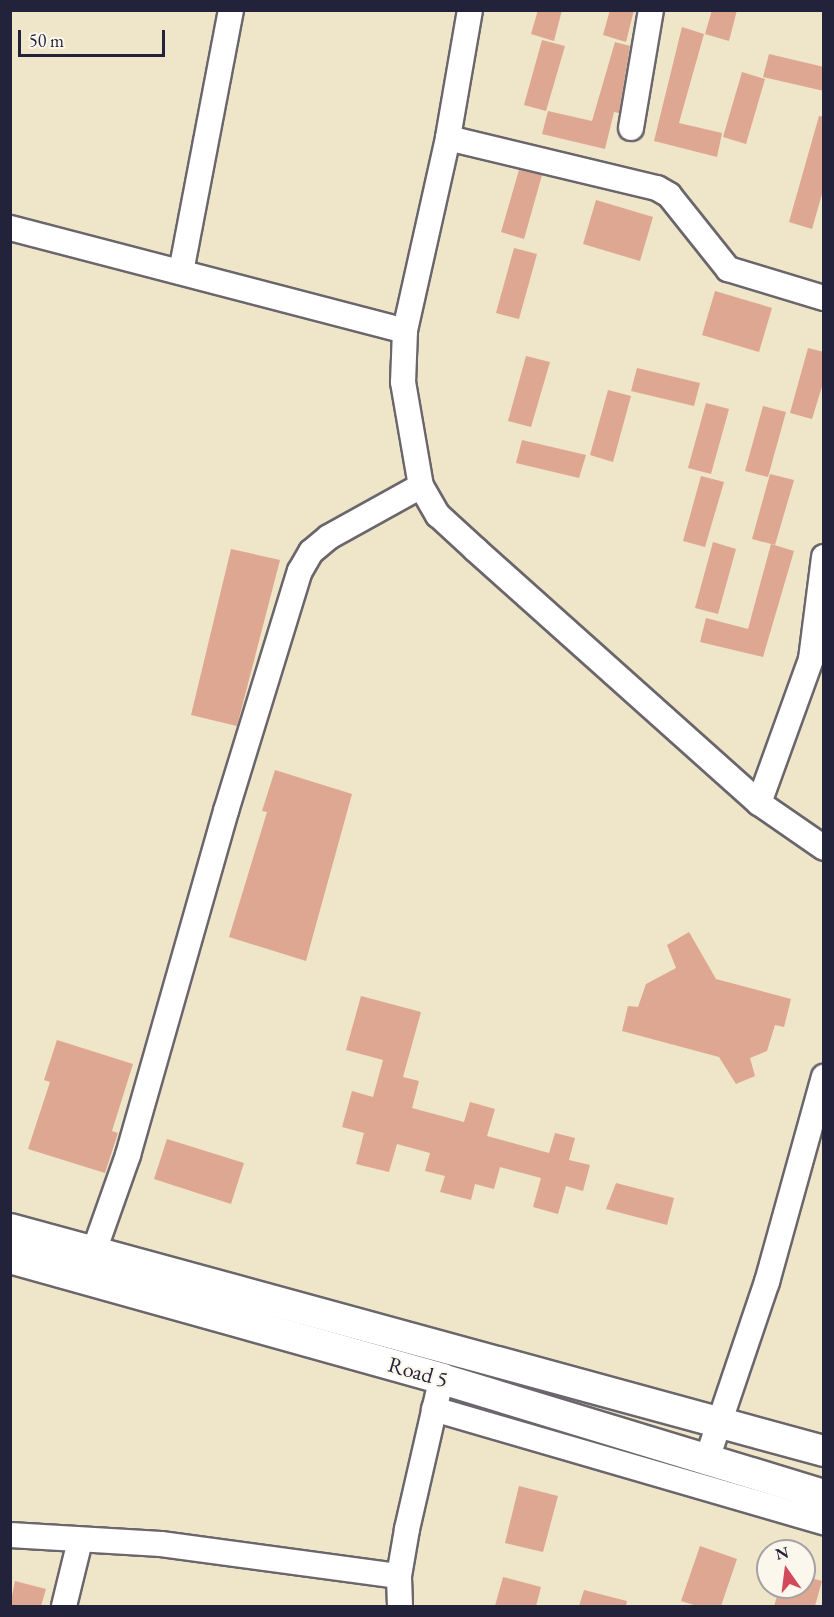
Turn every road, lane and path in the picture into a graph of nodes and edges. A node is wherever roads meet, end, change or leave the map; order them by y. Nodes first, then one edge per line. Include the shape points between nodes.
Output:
1 (231, 10) edge
2 (470, 10) edge
3 (651, 10) edge
4 (631, 128) dead end
5 (448, 138) junction
6 (10, 228) edge
7 (182, 272) junction
8 (824, 298) edge
9 (405, 331) junction
10 (421, 486) junction
11 (824, 557) edge
12 (759, 803) junction
13 (824, 848) edge
14 (824, 1077) edge
15 (10, 1229) edge
16 (93, 1254) junction
17 (10, 1258) edge
18 (447, 1365) junction
19 (434, 1409) junction
20 (720, 1420) junction
21 (824, 1451) edge
22 (706, 1462) junction
23 (824, 1495) edge
24 (824, 1522) edge
25 (10, 1535) edge
26 (80, 1541) junction
27 (399, 1576) junction
28 (64, 1606) edge
29 (400, 1606) edge

1 - 7 street
2 - 5 street
3 - 4 street
5 - 8 street via 657,188 669,195 728,269
5 - 9 street
6 - 7 street
7 - 9 street
9 - 10 street via 403,382
10 - 12 street via 438,515
10 - 16 street via 329,537 311,552 300,571 226,810 128,1155
11 - 12 street via 812,659
12 - 13 street
14 - 20 street via 767,1282
15 - 16 street, Road 5
16 - 18 street, Road 5
17 - 18 street, Road 5
18 - 19 street
18 - 20 street, Road 5
18 - 22 street, Road 5
19 - 24 street
19 - 27 street
20 - 21 street, Road 5
20 - 22 street
22 - 23 street, Road 5
25 - 26 street
26 - 27 street via 161,1544
26 - 28 street
27 - 29 street

